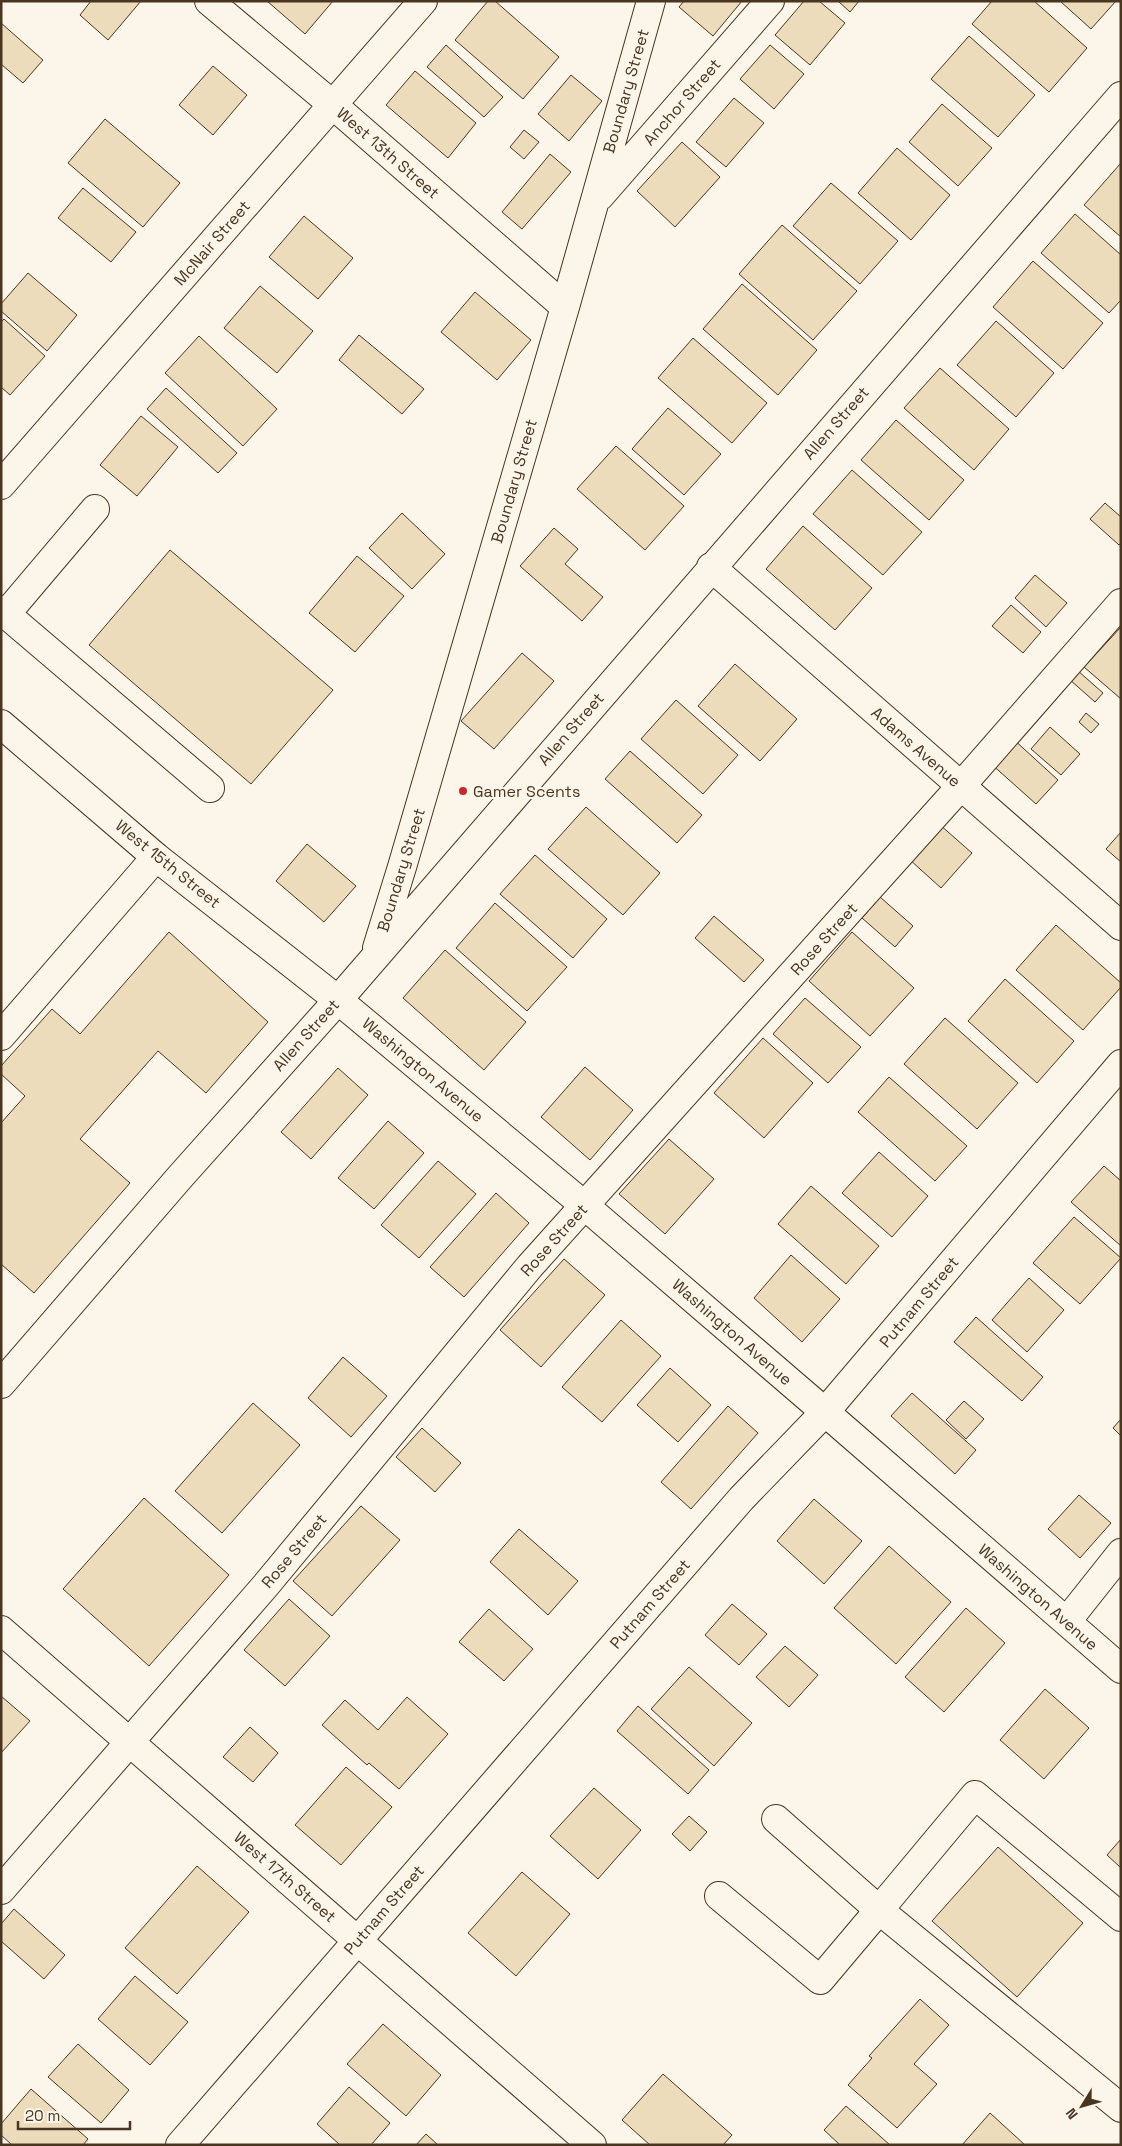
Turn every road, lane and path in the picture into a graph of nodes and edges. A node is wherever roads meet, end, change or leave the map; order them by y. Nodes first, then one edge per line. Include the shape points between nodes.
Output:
1 (209, 1) edge
2 (423, 1) edge
3 (651, 1) edge
4 (770, 1) edge
5 (1121, 96) edge
6 (333, 105) junction
7 (594, 202) junction
8 (565, 307) junction
9 (1, 485) edge
10 (95, 509) dead end
11 (711, 568) junction
12 (1121, 603) edge
13 (3, 612) edge
14 (1, 724) edge
15 (961, 786) junction
16 (210, 788) dead end
17 (156, 857) junction
18 (1121, 926) edge
19 (373, 959) junction
20 (338, 1000) junction
21 (7, 1019) edge
22 (1121, 1064) edge
23 (584, 1205) junction
24 (1, 1384) edge
25 (826, 1412) junction
26 (1121, 1553) edge
27 (1067, 1621) junction
28 (1, 1630) edge
29 (1121, 1669) edge
30 (130, 1742) junction
31 (776, 1818) dead end
32 (1, 1890) edge
33 (719, 1896) dead end
34 (879, 1910) junction
35 (1121, 1917) edge
36 (358, 1940) junction
37 (1121, 2108) edge
38 (180, 2145) edge
39 (592, 2145) edge

1 - 6 street, West 13th Street
2 - 6 street, McNair Street
3 - 7 street, Boundary Street
4 - 7 street, Anchor Street
5 - 11 street, Allen Street
6 - 8 street, West 13th Street
6 - 9 street, McNair Street
7 - 8 street, Boundary Street
8 - 19 street, Boundary Street
10 - 13 street
11 - 15 street, Adams Avenue
11 - 19 street, Allen Street
12 - 15 street, Rose Street
13 - 16 street
14 - 17 street, West 15th Street
15 - 18 street, Adams Avenue
15 - 23 street, Rose Street
17 - 20 street, West 15th Street
17 - 21 street
19 - 20 street, Allen Street
20 - 23 street, Washington Avenue
20 - 24 street, Allen Street
22 - 25 street, Putnam Street
23 - 25 street, Washington Avenue
23 - 30 street, Rose Street via 266,1586
25 - 27 street, Washington Avenue
25 - 36 street, Putnam Street via 741,1499
26 - 27 street
27 - 29 street, Washington Avenue
28 - 30 street, West 17th Street
30 - 32 street, Rose Street
30 - 36 street, West 17th Street
31 - 34 street
33 - 34 street via 820,1980
34 - 35 street via 975,1796
34 - 37 street
36 - 38 street, Putnam Street
36 - 39 street, West 17th Street

